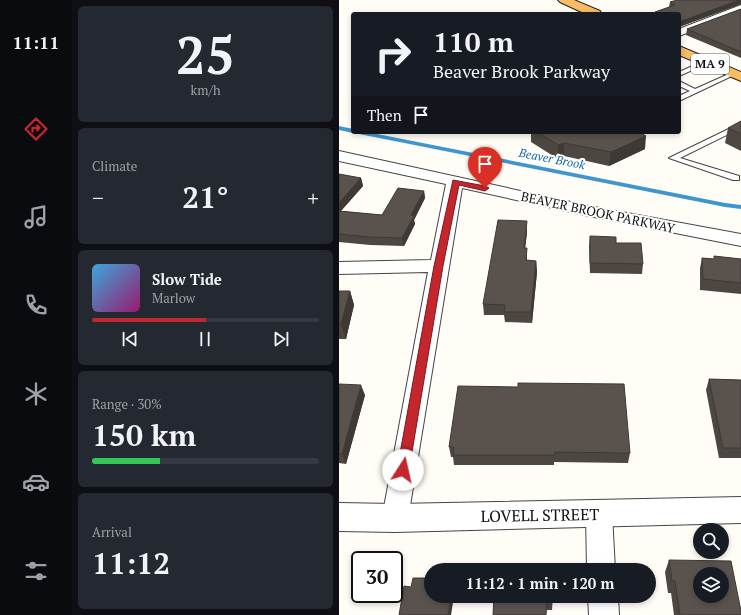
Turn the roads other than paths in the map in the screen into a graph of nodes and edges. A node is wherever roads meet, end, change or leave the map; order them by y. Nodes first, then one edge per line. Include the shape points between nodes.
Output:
1 (564, 0) edge
2 (741, 8) edge
3 (591, 12) edge
4 (681, 32) edge
5 (681, 51) edge
6 (706, 62) junction
7 (681, 73) edge
8 (737, 76) edge
9 (681, 84) edge
10 (695, 91) junction
11 (681, 98) edge
12 (741, 125) edge
13 (339, 156) edge
14 (736, 178) dead end
15 (455, 182) junction
16 (741, 240) edge
17 (439, 266) junction
18 (339, 268) edge
19 (741, 510) edge
20 (599, 514) junction
21 (339, 517) edge
22 (395, 518) junction
23 (601, 563) edge
24 (603, 603) edge
25 (604, 615) edge

1 - 3 highway
2 - 4 street
5 - 6 highway, MA 9
6 - 7 lane
6 - 8 highway, MA 9
8 - 10 lane
9 - 10 lane
10 - 11 lane
12 - 14 lane via 673,158
13 - 15 street, BEAVER BROOK PARKWAY
15 - 16 street, BEAVER BROOK PARKWAY
15 - 17 street
17 - 18 street
17 - 22 street
19 - 20 street, LOVELL STREET
20 - 22 street, LOVELL STREET
20 - 23 street
21 - 22 street, LOVELL STREET
24 - 25 street

